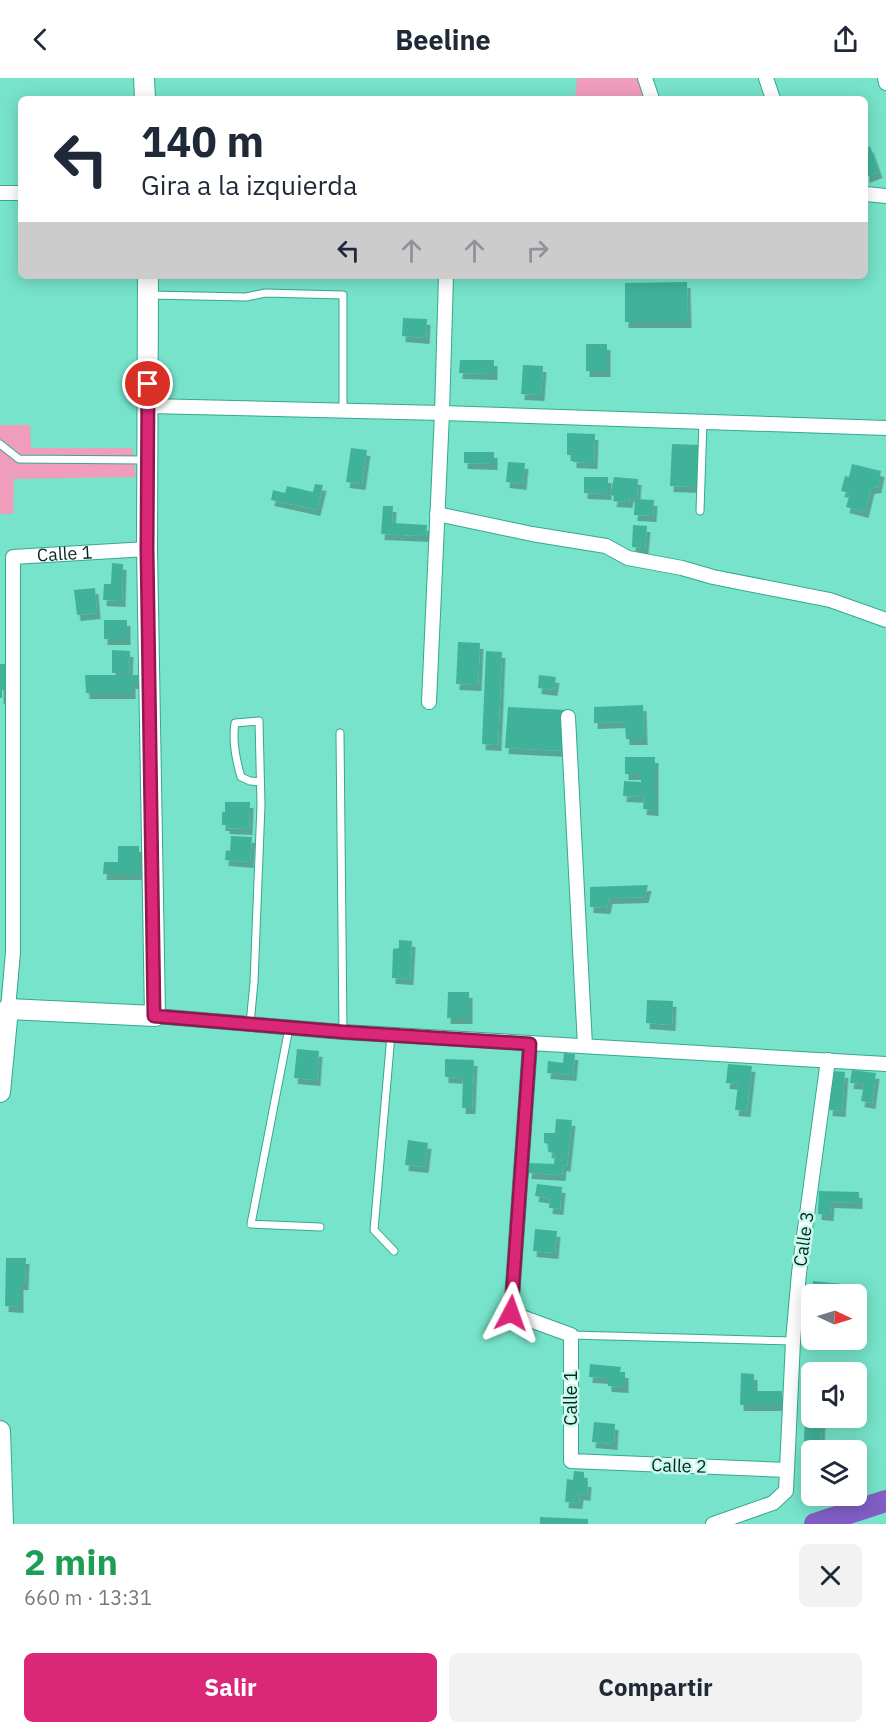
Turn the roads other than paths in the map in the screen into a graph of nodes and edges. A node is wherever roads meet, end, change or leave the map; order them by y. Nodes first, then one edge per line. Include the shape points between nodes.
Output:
1 (144, 78) edge
2 (645, 78) edge
3 (766, 78) edge
4 (885, 78) edge
5 (886, 83) edge
6 (145, 96) edge
7 (651, 96) edge
8 (772, 96) edge
9 (0, 193) edge
10 (18, 193) edge
11 (868, 195) edge
12 (886, 196) edge
13 (446, 279) edge
14 (148, 286) edge
15 (148, 406) junction
16 (343, 410) junction
17 (442, 413) junction
18 (703, 422) junction
19 (886, 428) edge
20 (0, 444) edge
21 (148, 460) junction
22 (700, 511) dead end
23 (437, 514) junction
24 (147, 549) junction
25 (7, 558) edge
26 (886, 620) edge
27 (429, 702) dead end
28 (568, 717) dead end
29 (339, 733) dead end
30 (261, 782) junction
31 (8, 1009) junction
32 (154, 1016) junction
33 (250, 1024) junction
34 (289, 1028) junction
35 (343, 1032) junction
36 (391, 1035) junction
37 (530, 1044) junction
38 (585, 1046) junction
39 (828, 1060) junction
40 (886, 1064) edge
41 (0, 1092) edge
42 (320, 1227) dead end
43 (394, 1251) dead end
44 (571, 1335) junction
45 (793, 1341) junction
46 (0, 1431) edge
47 (571, 1461) joint
48 (787, 1470) junction
49 (3, 1524) edge
50 (713, 1524) edge

1 - 6 main road
2 - 7 street
3 - 8 street
4 - 5 street
9 - 10 street
11 - 12 street
13 - 17 street
14 - 15 main road
14 - 16 lane via 246,297 265,293 343,295
15 - 16 street
15 - 21 main road
16 - 17 street
17 - 18 street
17 - 23 street
18 - 19 street
18 - 22 lane
20 - 21 lane via 19,459
21 - 24 main road
23 - 26 street via 606,546 628,558 830,600
23 - 27 street
24 - 25 street, Calle 1
24 - 32 main road
25 - 31 street, Calle 1 via 13,952
28 - 38 street
29 - 35 lane
30 - 30 lane via 242,777 233,735 235,723 259,721
30 - 33 lane
31 - 32 main road
31 - 41 main road, Calle 1
32 - 33 street
33 - 34 street
34 - 35 street
34 - 42 lane via 251,1224
35 - 36 street
36 - 37 street
36 - 43 lane via 374,1230
37 - 38 street
37 - 44 street via 511,1313
38 - 39 street
39 - 40 street
39 - 45 street, Calle 3
44 - 45 lane
44 - 47 street, Calle 1
45 - 48 street, Calle 3
46 - 49 main road
47 - 48 street, Calle 2
48 - 50 street, Calle 3 via 786,1491 773,1503

